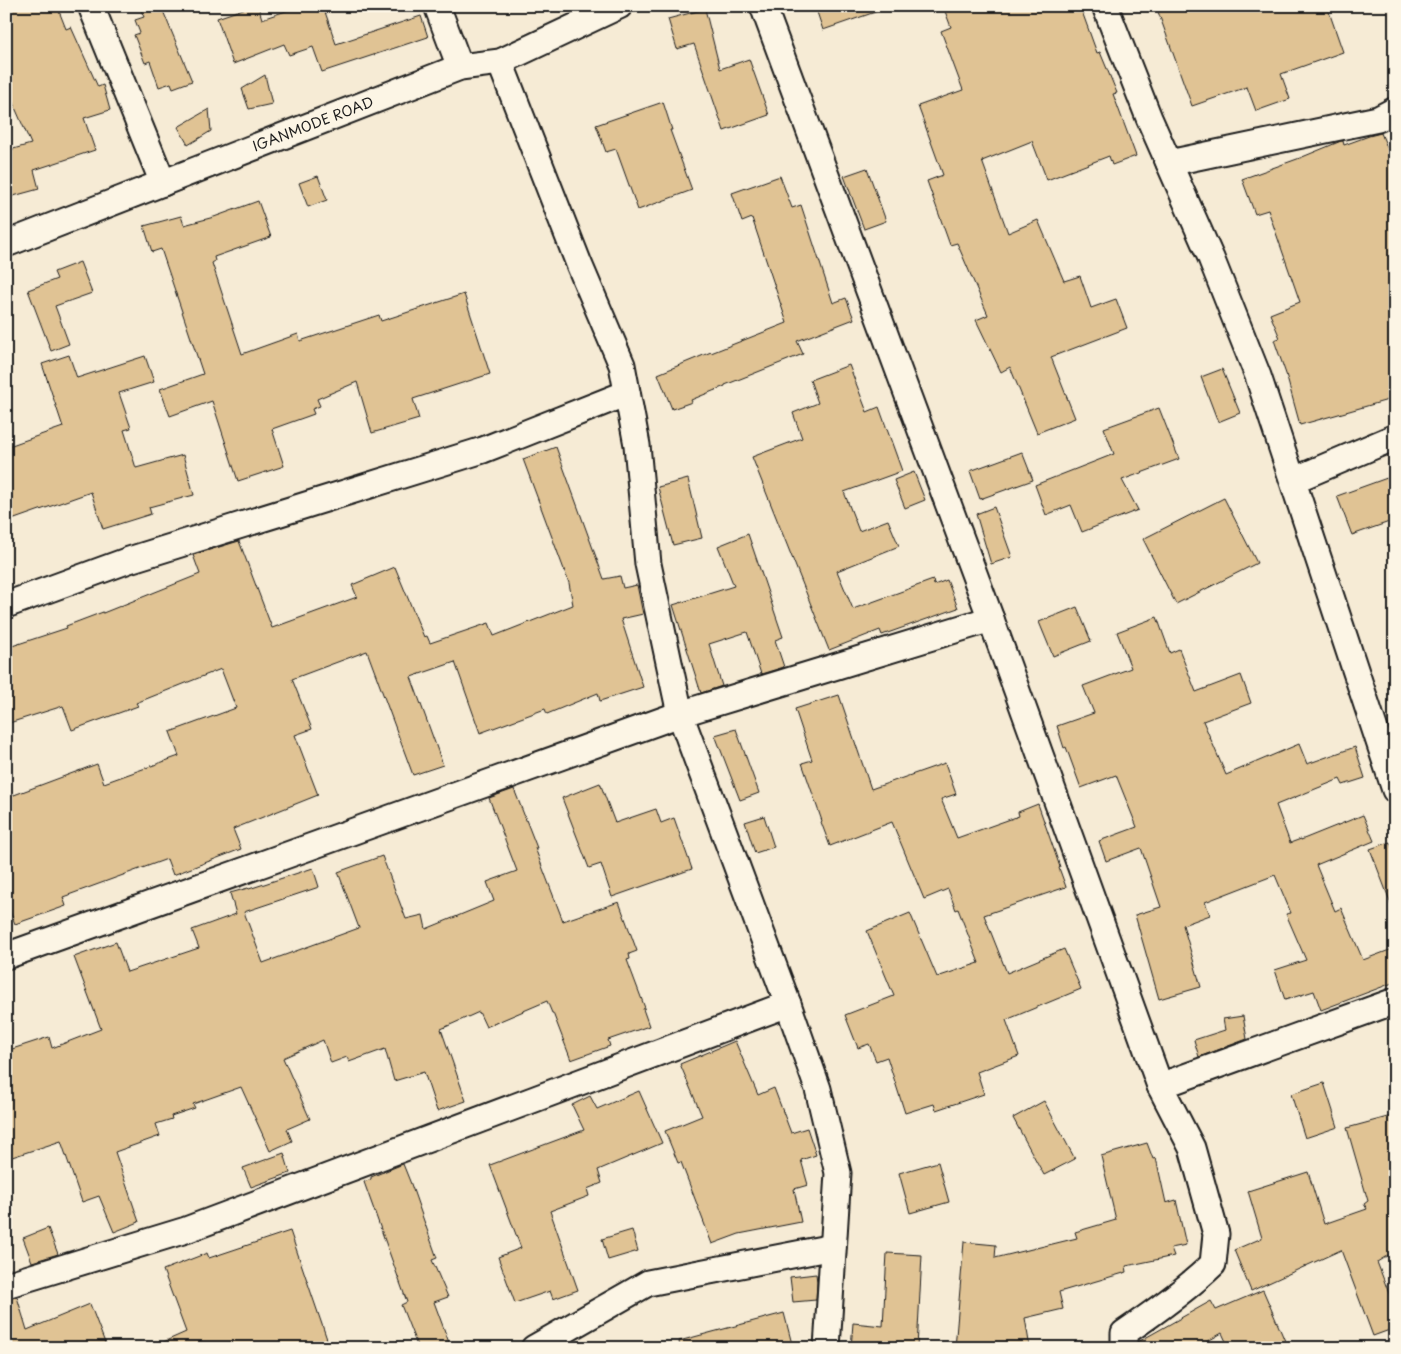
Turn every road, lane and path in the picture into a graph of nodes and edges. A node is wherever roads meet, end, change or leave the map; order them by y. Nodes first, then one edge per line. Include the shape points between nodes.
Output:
1 (91, 6) edge
2 (437, 6) edge
3 (619, 6) edge
4 (763, 6) edge
5 (1105, 6) edge
6 (500, 62) junction
7 (460, 67) junction
8 (1395, 110) edge
9 (1169, 163) junction
10 (164, 183) junction
11 (6, 244) edge
12 (627, 392) junction
13 (1395, 437) edge
14 (1294, 480) junction
15 (6, 605) edge
16 (991, 619) junction
17 (680, 714) junction
18 (1395, 790) edge
19 (6, 956) edge
20 (1395, 1002) edge
21 (788, 1004) junction
22 (1160, 1086) junction
23 (833, 1247) junction
24 (6, 1285) edge
25 (534, 1348) edge
26 (827, 1348) edge
27 (1124, 1348) edge

1 - 10 street
2 - 7 street
3 - 6 street, IGANMODE ROAD
4 - 16 street
5 - 9 street
6 - 7 street, IGANMODE ROAD
6 - 12 street via 622,364
7 - 10 street, IGANMODE ROAD
8 - 9 street via 1378,119
9 - 14 street via 1212,258
10 - 11 street, IGANMODE ROAD
12 - 15 street via 483,450 129,560
12 - 17 street via 637,445 648,564
13 - 14 street
14 - 18 street
16 - 17 street
16 - 22 street
17 - 19 street
17 - 21 street
20 - 22 street
21 - 23 street via 818,1089 838,1173
21 - 24 street via 186,1230
22 - 27 street via 1192,1148 1216,1234 1213,1264 1164,1306 1124,1333
23 - 25 street via 648,1283
23 - 26 street

